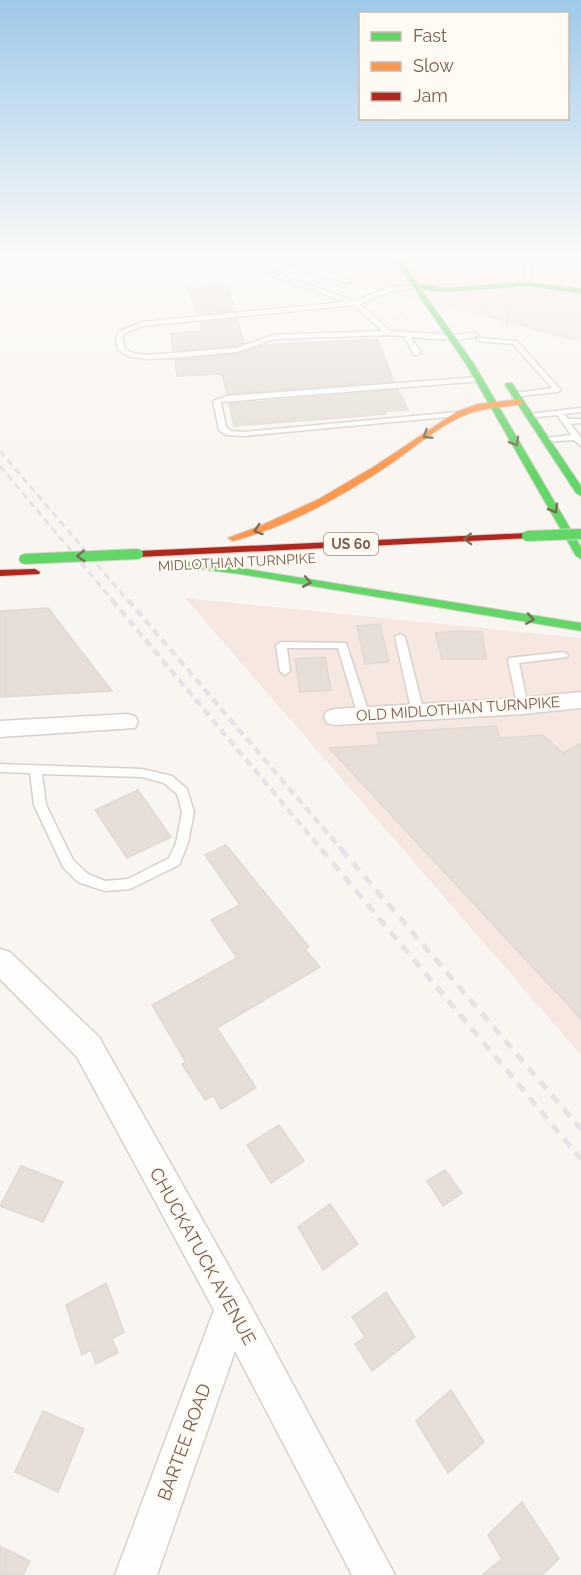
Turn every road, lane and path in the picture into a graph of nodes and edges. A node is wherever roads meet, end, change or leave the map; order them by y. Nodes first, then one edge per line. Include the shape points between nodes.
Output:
1 (128, 328) edge
2 (383, 328) edge
3 (445, 328) edge
4 (505, 328) edge
5 (536, 328) edge
6 (499, 332) dead end
7 (388, 333) junction
8 (406, 334) junction
9 (474, 334) junction
10 (451, 337) junction
11 (581, 340) edge
12 (417, 354) dead end
13 (490, 357) dead end
14 (501, 374) dead end
15 (479, 379) junction
16 (516, 396) junction
17 (494, 405) junction
18 (581, 410) edge
19 (558, 412) junction
20 (459, 414) junction
21 (529, 416) junction
22 (581, 421) edge
23 (566, 422) junction
24 (545, 440) junction
25 (579, 440) edge
26 (559, 478) edge
27 (581, 494) edge
28 (578, 539) edge
29 (530, 542) junction
30 (176, 552) junction
31 (581, 556) edge
32 (0, 560) edge
33 (187, 565) junction
34 (0, 573) edge
35 (581, 627) edge
36 (399, 637) dead end
37 (563, 655) dead end
38 (285, 671) dead end
39 (581, 700) edge
40 (522, 706) junction
41 (418, 712) junction
42 (364, 716) junction
43 (335, 717) dead end
44 (127, 722) dead end
45 (0, 729) edge
46 (0, 768) edge
47 (35, 769) junction
48 (0, 961) edge
49 (232, 1308) junction
50 (136, 1575) edge
51 (374, 1575) edge

1 - 7 lane via 120,338 122,350 146,357 237,350 273,337
2 - 7 lane
3 - 10 main road
4 - 6 path
5 - 11 path
7 - 8 lane
8 - 10 lane
8 - 12 lane
9 - 10 lane
9 - 13 main road
9 - 16 lane via 515,342 557,390
10 - 15 main road
14 - 16 main road
15 - 17 main road
15 - 20 lane via 217,401 222,428 244,434
16 - 17 main road
16 - 21 main road
17 - 20 main road
17 -> 26 main road
18 - 19 lane
19 - 21 lane
19 - 23 lane
20 -> 30 main road via 294,518
21 - 24 main road
22 - 23 lane
23 - 25 lane
24 - 25 lane
24 - 26 main road
26 - 27 main road
26 -> 28 main road
28 - 29 main road, MIDLOTHIAN TURNPIKE / US 60
28 - 31 main road
29 -> 30 main road, MIDLOTHIAN TURNPIKE / US 60
29 - 33 main road, MIDLOTHIAN TURNPIKE / US 60
30 -> 32 main road, MIDLOTHIAN TURNPIKE / US 60, bridge
33 - 34 main road, MIDLOTHIAN TURNPIKE / US 60
33 -> 35 main road
36 - 41 lane
37 - 40 lane via 513,660
38 - 42 lane via 280,645 342,645
39 - 40 street, OLD MIDLOTHIAN TURNPIKE
40 - 41 street, OLD MIDLOTHIAN TURNPIKE
41 - 42 street, OLD MIDLOTHIAN TURNPIKE
42 - 43 street, OLD MIDLOTHIAN TURNPIKE
44 - 45 street
46 - 47 lane
47 - 47 lane via 142,773 168,779 183,792 188,812 174,861 130,884 105,886 83,878 68,863 40,805
48 - 49 street, CHUCKATUCK AVENUE via 88,1047
49 - 50 street, BARTEE ROAD
49 - 51 street, CHUCKATUCK AVENUE

